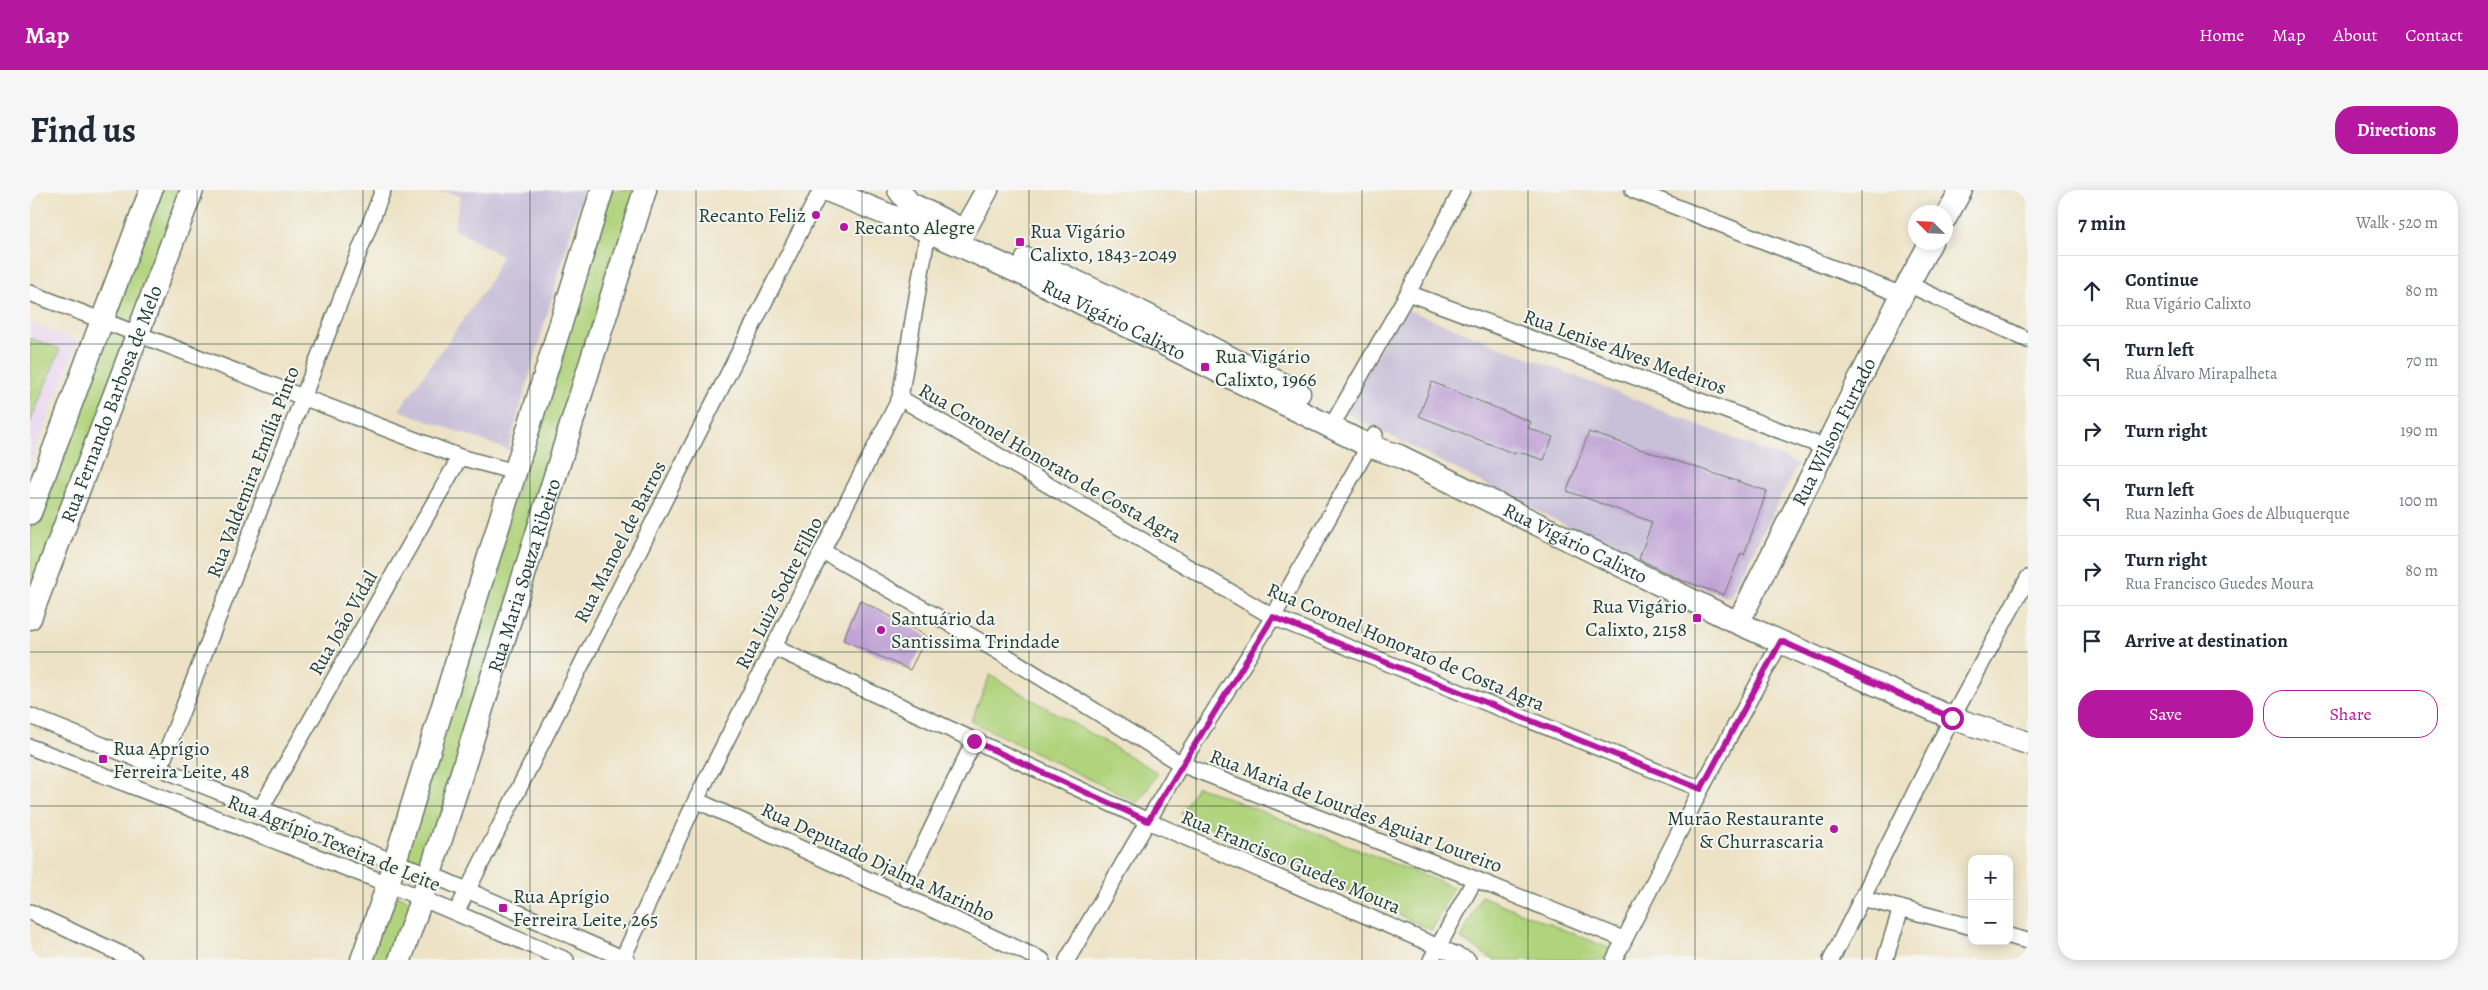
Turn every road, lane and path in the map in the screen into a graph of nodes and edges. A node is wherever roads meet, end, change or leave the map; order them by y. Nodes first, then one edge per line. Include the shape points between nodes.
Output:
1 (151, 190) edge
2 (192, 190) edge
3 (383, 190) edge
4 (602, 190) edge
5 (645, 190) edge
6 (821, 190) edge
7 (827, 190) edge
8 (899, 190) edge
9 (987, 190) edge
10 (1462, 190) edge
11 (1633, 190) edge
12 (1961, 190) edge
13 (1953, 205) edge
14 (964, 230) junction
15 (928, 231) junction
16 (1927, 250) edge
17 (1905, 289) junction
18 (30, 293) edge
19 (1408, 293) junction
20 (102, 320) junction
21 (136, 333) junction
22 (2028, 340) edge
23 (304, 395) junction
24 (900, 398) junction
25 (1335, 420) junction
26 (1372, 440) junction
27 (1827, 448) junction
28 (460, 456) junction
29 (515, 472) junction
30 (30, 513) edge
31 (824, 552) junction
32 (2028, 578) edge
33 (1273, 617) junction
34 (30, 618) edge
35 (1738, 623) junction
36 (1781, 641) junction
37 (773, 647) junction
38 (30, 716) edge
39 (1952, 718) junction
40 (974, 741) junction
41 (2028, 743) edge
42 (30, 747) edge
43 (1181, 764) junction
44 (160, 768) junction
45 (1701, 789) junction
46 (696, 800) junction
47 (261, 808) junction
48 (1148, 821) junction
49 (394, 862) junction
50 (430, 874) junction
51 (1476, 879) junction
52 (907, 880) dead end
53 (388, 884) junction
54 (466, 890) junction
55 (1862, 898) junction
56 (421, 900) junction
57 (1900, 908) junction
58 (30, 912) edge
59 (456, 913) junction
60 (1968, 926) edge
61 (2013, 937) edge
62 (1623, 939) junction
63 (2028, 941) edge
64 (1434, 953) edge
65 (624, 959) edge
66 (134, 960) edge
67 (362, 960) edge
68 (400, 960) edge
69 (566, 960) edge
70 (1042, 960) edge
71 (1067, 960) edge
72 (1468, 960) edge
73 (1614, 960) edge
74 (1831, 960) edge
75 (1885, 960) edge

1 - 20 street, Rua Fernando Barbosa de Melo
2 - 21 street, Rua Fernando Barbosa de Melo
3 - 23 street, Rua Valdemira Emília Pinto
4 - 29 street, Rua Maria Souza Ribeiro
5 - 50 street, Rua Maria Souza Ribeiro
6 - 54 street, Rua Manoel de Barros
7 - 15 street, Rua Vigário Calixto
8 - 14 street, Rua Vigário Calixto via 909,204
9 - 14 street
10 - 19 street
11 - 17 street
12 - 13 street
14 - 25 street, Rua Vigário Calixto via 1139,311
15 - 24 street, Rua Luiz Sodre Filho
15 - 25 street, Rua Vigário Calixto
16 - 17 street, Rua Wilson Furtado
17 - 22 street
17 - 27 street, Rua Wilson Furtado
18 - 20 street
19 - 25 street
19 - 27 street, Rua Lenise Alves Medeiros
20 - 21 street
20 - 30 street, Rua Fernando Barbosa de Melo
21 - 23 street
21 - 34 street, Rua Fernando Barbosa de Melo
23 - 28 street
23 - 44 street, Rua Valdemira Emília Pinto
24 - 31 street, Rua Luiz Sodre Filho
24 - 33 street, Rua Coronel Honorato de Costa Agra
25 - 26 street, Rua Vigário Calixto
26 - 33 street
26 - 35 street, Rua Vigário Calixto
27 - 35 street, Rua Wilson Furtado
28 - 29 street
28 - 47 street, Rua João Vidal
29 - 49 street, Rua Maria Souza Ribeiro
31 - 37 street, Rua Luiz Sodre Filho
31 - 43 street, Rua Maria de Lourdes Aguiar Loureiro via 1006,656
32 - 39 street
33 - 43 street
33 - 45 street, Rua Coronel Honorato de Costa Agra
35 - 36 street, Rua Vigário Calixto
36 - 39 street, Rua Vigário Calixto
36 - 45 street
37 - 40 street, Rua Francisco Guedes Moura
37 - 46 street, Rua Luiz Sodre Filho
38 - 44 street, Rua Agrípio Texeira de Leite
39 - 41 street, Rua Vigário Calixto
39 - 55 street
40 - 48 street, Rua Francisco Guedes Moura
40 - 52 street
42 - 53 street, Rua Agrípio Texeira de Leite
43 - 48 street
43 - 51 street, Rua Maria de Lourdes Aguiar Loureiro
44 - 47 street, Rua Agrípio Texeira de Leite
45 - 62 street
46 - 65 street, Rua Luiz Sodre Filho
46 - 70 street, Rua Deputado Djalma Marinho
47 - 49 street, Rua Agrípio Texeira de Leite
48 - 64 street, Rua Francisco Guedes Moura
48 - 71 street
49 - 50 street, Rua Agrípio Texeira de Leite
49 - 53 street, Rua Maria Souza Ribeiro
50 - 54 street, Rua Agrípio Texeira de Leite
50 - 56 street, Rua Maria Souza Ribeiro
51 - 62 street, Rua Maria de Lourdes Aguiar Loureiro
51 - 64 street
53 - 56 street, Rua Agrípio Texeira de Leite
53 - 67 street, Rua Maria Souza Ribeiro
54 - 59 street, Rua Manoel de Barros
54 - 65 street, Rua Agrípio Texeira de Leite
55 - 57 street
55 - 74 street
56 - 59 street, Rua Agrípio Texeira de Leite
56 - 68 street, Rua Maria Souza Ribeiro
57 - 60 street
57 - 75 street
58 - 66 street
59 - 69 street, Rua Agrípio Texeira de Leite
61 - 63 street
62 - 73 street
64 - 72 street, Rua Francisco Guedes Moura

